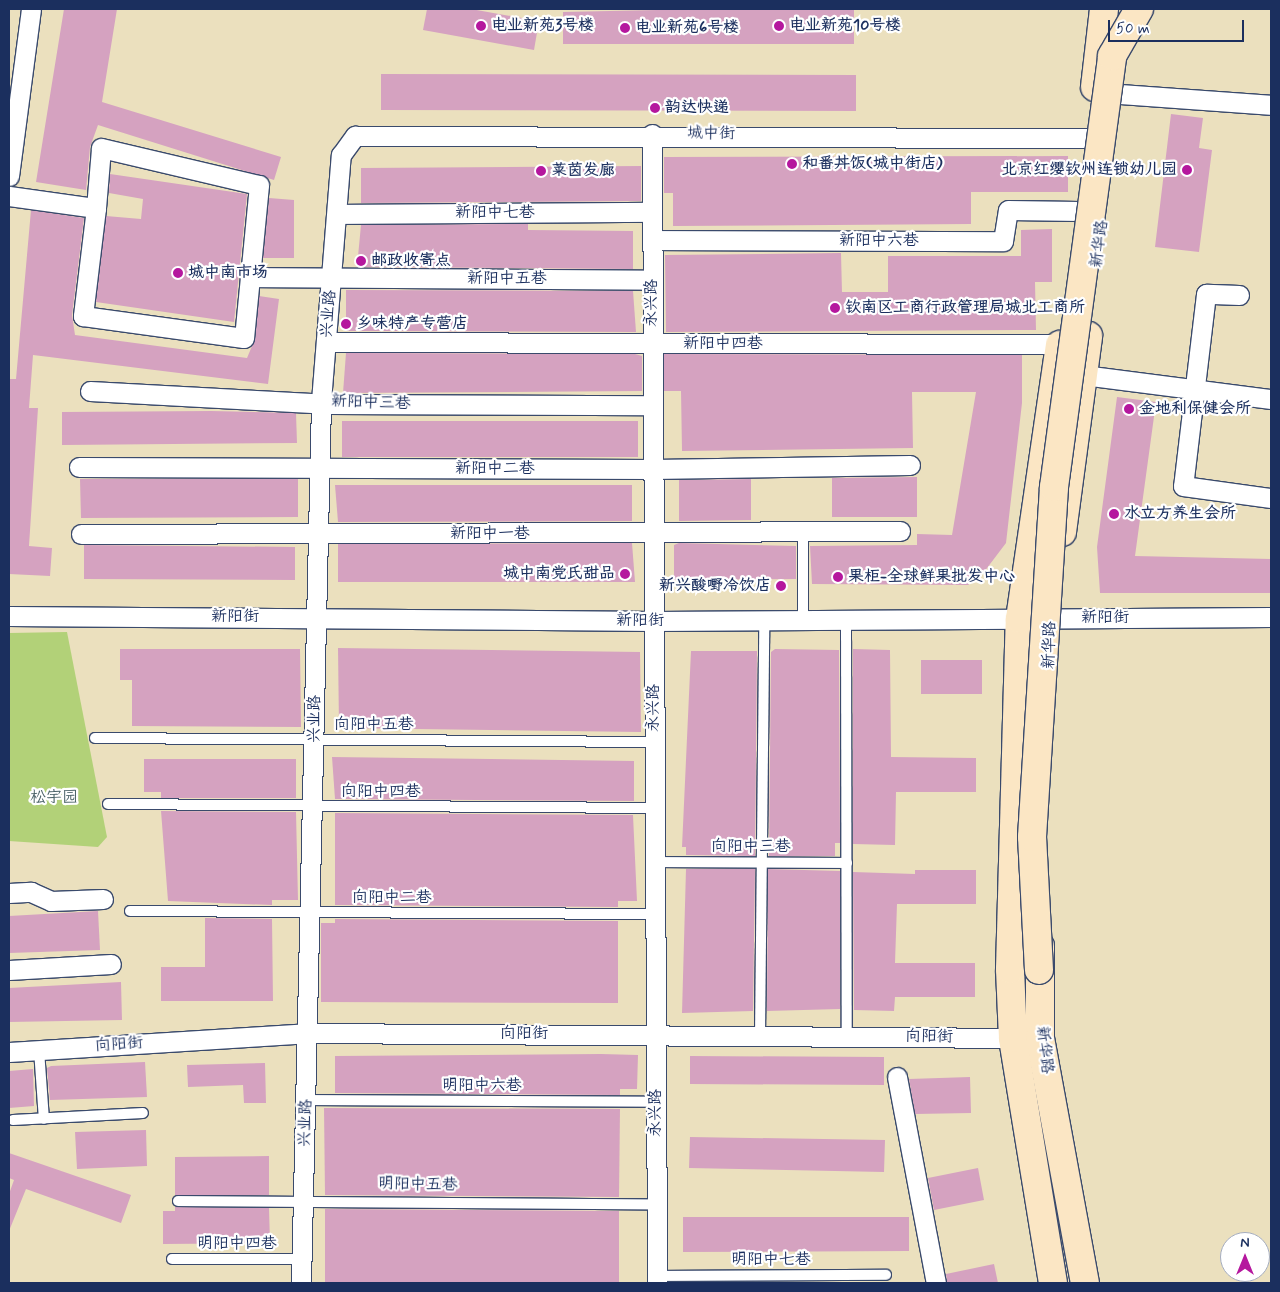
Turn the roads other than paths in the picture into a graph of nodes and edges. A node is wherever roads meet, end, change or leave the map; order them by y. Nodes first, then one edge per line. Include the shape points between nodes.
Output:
1 (31, 9) edge
2 (1104, 9) edge
3 (1133, 9) edge
4 (1139, 9) edge
5 (1120, 94) junction
6 (1271, 105) edge
7 (652, 134) junction
8 (1089, 138) junction
9 (341, 154) joint
10 (9, 176) edge
11 (9, 196) edge
12 (96, 208) junction
13 (1079, 211) junction
14 (652, 212) junction
15 (339, 214) junction
16 (652, 240) junction
17 (250, 277) junction
18 (332, 278) junction
19 (652, 280) junction
20 (1239, 296) dead end
21 (326, 342) junction
22 (652, 344) junction
23 (1060, 344) junction
24 (1083, 375) junction
25 (1192, 386) junction
26 (90, 391) dead end
27 (1271, 399) edge
28 (321, 401) junction
29 (653, 405) junction
30 (910, 465) dead end
31 (79, 467) dead end
32 (319, 468) junction
33 (653, 469) junction
34 (1271, 498) edge
35 (900, 531) dead end
36 (803, 532) junction
37 (81, 534) dead end
38 (318, 534) junction
39 (653, 534) junction
40 (9, 616) edge
41 (317, 618) junction
42 (1051, 618) junction
43 (1271, 618) edge
44 (1020, 619) junction
45 (764, 620) junction
46 (803, 620) junction
47 (846, 620) junction
48 (654, 621) junction
49 (95, 738) dead end
50 (315, 740) junction
51 (654, 742) junction
52 (108, 804) dead end
53 (314, 806) junction
54 (654, 808) junction
55 (654, 862) junction
56 (762, 862) junction
57 (847, 863) junction
58 (9, 893) edge
59 (104, 900) dead end
60 (130, 911) dead end
61 (312, 912) junction
62 (654, 914) junction
63 (111, 964) dead end
64 (9, 970) edge
65 (1039, 970) junction
66 (310, 1033) junction
67 (655, 1034) junction
68 (760, 1035) junction
69 (847, 1036) junction
70 (1012, 1038) junction
71 (1040, 1038) junction
72 (39, 1050) junction
73 (9, 1052) edge
74 (897, 1077) dead end
75 (307, 1100) junction
76 (656, 1102) junction
77 (144, 1113) dead end
78 (44, 1118) junction
79 (13, 1120) dead end
80 (304, 1199) junction
81 (178, 1201) dead end
82 (656, 1204) junction
83 (301, 1258) junction
84 (172, 1259) dead end
85 (886, 1275) dead end
86 (657, 1280) edge
87 (301, 1283) edge
88 (936, 1283) edge
89 (1053, 1283) edge
90 (1085, 1283) edge

1 - 10 street
2 - 8 street, 新华路
3 - 5 street, 新华路
4 - 65 street, bridge via 1112,56 1054,487 1032,837
5 - 6 street
5 - 24 street, 新华路
7 - 8 street, 城中街
7 - 9 street, 城中街 via 355,136
7 - 14 street, 永兴路
8 - 13 street, 新华路
9 - 15 street, 兴业路
11 - 12 street
12 - 17 street via 101,148 259,185
12 - 17 street via 83,316 244,338
13 - 16 street, 新阳中六巷 via 1008,210 1003,241
13 - 23 street, 新华路
14 - 15 street, 新阳中七巷
14 - 16 street, 永兴路
15 - 18 street, 兴业路
16 - 19 street, 永兴路
17 - 18 street, 新阳中五巷
18 - 19 street, 新阳中五巷
18 - 21 street, 兴业路
19 - 22 street, 永兴路
20 - 25 street via 1206,294
21 - 22 street, 新阳中四巷
21 - 28 street, 兴业路
22 - 23 street, 新阳中四巷
22 - 29 street, 永兴路
23 - 44 street, 新华路
24 - 25 street
24 - 42 street, 新华路
25 - 27 street
25 - 34 street via 1182,486
26 - 28 street, 新阳中三巷
28 - 29 street, 新阳中三巷
28 - 32 street, 兴业路
29 - 33 street, 永兴路
30 - 33 street, 新阳中二巷
31 - 32 street, 新阳中二巷
32 - 33 street, 新阳中二巷
32 - 38 street, 兴业路
33 - 39 street, 永兴路
35 - 36 street, 新阳中一巷
36 - 39 street, 新阳中一巷
36 - 46 lane
37 - 38 street, 新阳中一巷
38 - 39 street, 新阳中一巷
38 - 41 street, 兴业路
39 - 48 street, 永兴路
40 - 41 street, 新阳街
41 - 48 street, 新阳街
41 - 50 street, 兴业路
42 - 43 street, 新阳街
42 - 44 street, 新阳街
42 - 65 street, 新华路
44 - 47 street, 新阳街
44 - 70 street, 新华路 via 1010,969
45 - 46 street, 新阳街
45 - 48 street, 新阳街
45 - 56 lane
46 - 47 street, 新阳街
47 - 57 lane
48 - 51 street, 永兴路
49 - 50 lane, 向阳中五巷
50 - 51 lane, 向阳中五巷
50 - 53 street, 兴业路
51 - 54 street, 永兴路
52 - 53 lane, 向阳中四巷
53 - 54 lane, 向阳中四巷
53 - 61 street, 兴业路
54 - 55 street, 永兴路
55 - 56 lane, 向阳中三巷
55 - 62 street, 永兴路
56 - 57 lane, 向阳中三巷
56 - 68 lane
57 - 69 lane
58 - 59 street via 32,892 51,901
60 - 61 lane, 向阳中二巷
61 - 62 lane, 向阳中二巷
61 - 66 street, 兴业路
62 - 67 street, 永兴路
63 - 64 street
65 - 71 street, 新华路
66 - 67 street, 向阳街
66 - 72 street, 向阳街
66 - 75 street, 兴业路
67 - 68 street, 向阳街
67 - 76 street, 永兴路
68 - 69 street, 向阳街
69 - 70 street, 向阳街
70 - 71 street, 向阳街
70 - 89 street, 新华路
71 - 90 street, 新华路
72 - 73 street, 向阳街
72 - 78 lane
74 - 88 street
75 - 76 lane, 明阳中六巷
75 - 80 street, 兴业路
76 - 82 street, 永兴路
77 - 78 lane
78 - 79 lane
80 - 81 lane, 明阳中五巷
80 - 82 lane, 明阳中五巷
80 - 83 street, 兴业路
82 - 86 street, 永兴路
83 - 84 lane, 明阳中四巷
83 - 87 street, 兴业路
85 - 86 lane, 明阳中七巷

